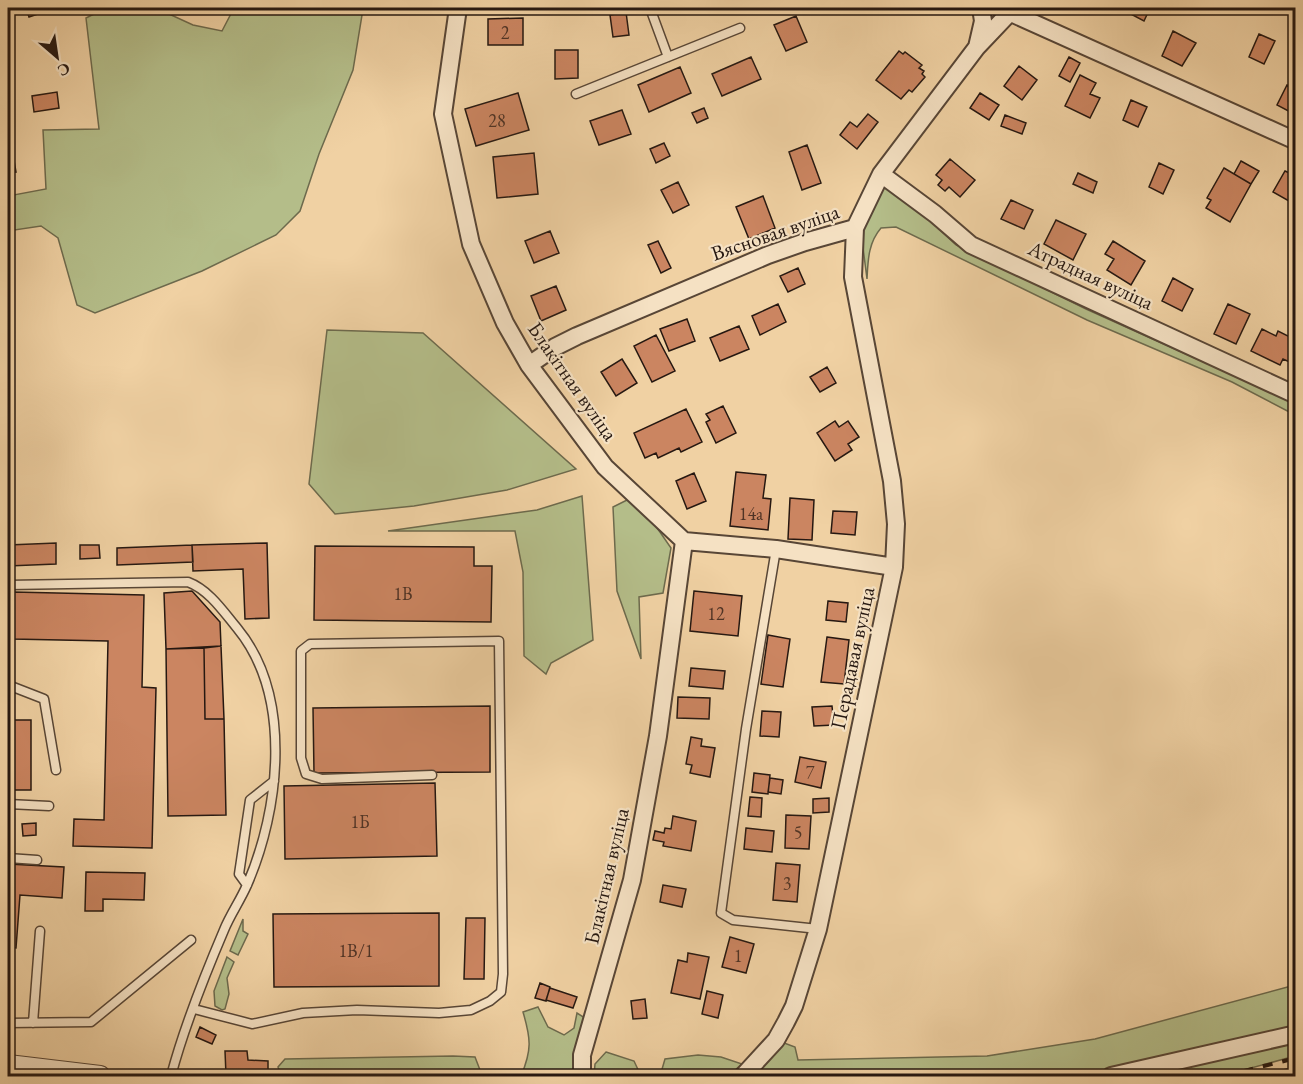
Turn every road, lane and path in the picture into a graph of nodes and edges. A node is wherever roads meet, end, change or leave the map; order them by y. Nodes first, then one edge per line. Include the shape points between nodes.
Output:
1 (458, 8) edge
2 (650, 8) edge
3 (981, 8) edge
4 (1013, 10) edge
5 (740, 27) dead end
6 (977, 47) junction
7 (668, 57) junction
8 (576, 94) dead end
9 (1296, 141) edge
10 (881, 174) junction
11 (855, 228) junction
12 (529, 365) junction
13 (1296, 395) edge
14 (684, 541) junction
15 (776, 549) junction
16 (894, 567) junction
17 (8, 585) edge
18 (8, 685) edge
19 (56, 770) dead end
20 (432, 775) dead end
21 (274, 781) junction
22 (8, 804) edge
23 (49, 806) dead end
24 (8, 858) edge
25 (37, 860) dead end
26 (247, 885) junction
27 (818, 929) junction
28 (40, 931) dead end
29 (191, 940) dead end
30 (194, 1009) junction
31 (8, 1023) edge
32 (33, 1023) junction
33 (1296, 1034) edge
34 (8, 1065) edge
35 (100, 1077) edge
36 (171, 1077) edge
37 (582, 1077) edge
38 (743, 1077) edge
39 (1111, 1077) edge

1 - 12 street, Блакітная вуліца via 444,114 451,154 471,244 505,323
2 - 7 lane
3 - 6 street via 983,21
4 - 6 street, Вясновая вуліца
4 - 9 street
5 - 7 lane
6 - 10 street, Вясновая вуліца
7 - 8 lane
10 - 11 street, Вясновая вуліца
10 - 13 street, Атрадная вуліца via 971,245
11 - 12 street, Вясновая вуліца via 715,277 577,336
11 - 16 street, Перадавая вуліца via 853,277 892,481
12 - 14 street, Блакітная вуліца via 605,466
14 - 15 street
14 - 37 street, Блакітная вуліца via 658,736 632,880 582,1055
15 - 16 street
15 - 27 lane via 721,913 733,920
16 - 27 street, Перадавая вуліца
17 - 21 lane via 189,582 200,586 250,644 259,661 275,734
18 - 19 lane via 44,699
20 - 30 lane via 322,779 306,774 301,758 301,651 310,644 499,641 501,992 471,1010 303,1013 252,1024
21 - 26 lane via 269,814
21 - 26 lane via 250,800 239,874
22 - 23 lane
24 - 25 lane
26 - 30 lane via 224,929
27 - 38 street, Перадавая вуліца via 786,1022 776,1040
28 - 32 lane
29 - 32 lane via 91,1022
30 - 36 lane
31 - 32 lane
33 - 39 street
34 - 35 street

